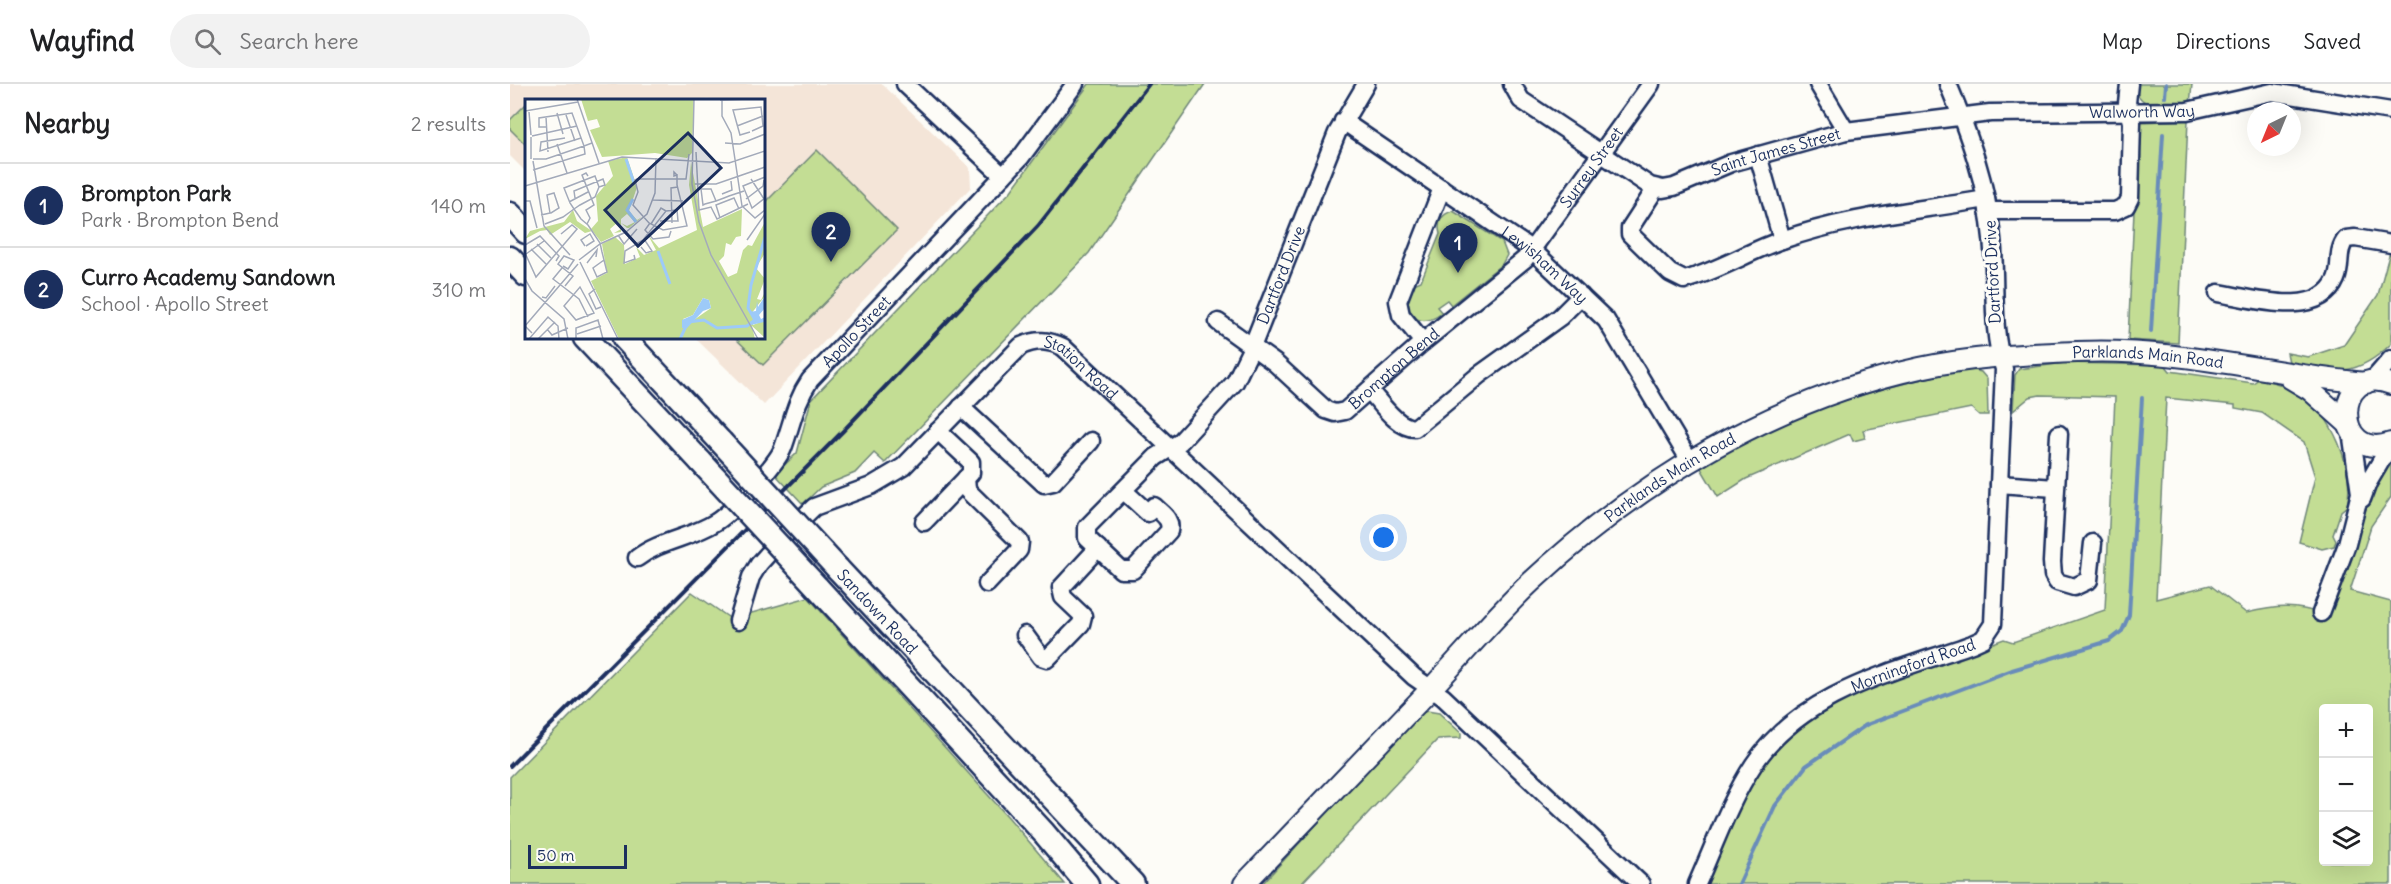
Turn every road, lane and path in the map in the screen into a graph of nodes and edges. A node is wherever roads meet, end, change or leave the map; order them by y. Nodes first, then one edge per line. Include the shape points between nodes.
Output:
1 (905, 84) edge
2 (1075, 84) edge
3 (1366, 84) edge
4 (1512, 84) edge
5 (1651, 84) edge
6 (1818, 84) edge
7 (1948, 84) edge
8 (2129, 84) edge
9 (2248, 90) edge
10 (2391, 111) edge
11 (2130, 113) junction
12 (1961, 116) junction
13 (1344, 121) junction
14 (1846, 131) junction
15 (1602, 155) junction
16 (1758, 155) junction
17 (1002, 176) junction
18 (1442, 188) junction
19 (1656, 188) junction
20 (1987, 205) junction
21 (510, 214) edge
22 (525, 231) edge
23 (1782, 240) junction
24 (2391, 244) edge
25 (1531, 249) junction
26 (510, 258) edge
27 (525, 274) edge
28 (2218, 293) dead end
29 (1581, 296) junction
30 (1218, 322) dead end
31 (586, 339) edge
32 (625, 339) edge
33 (1423, 342) junction
34 (1252, 347) junction
35 (2000, 358) junction
36 (2391, 358) edge
37 (2235, 363) junction
38 (2368, 382) junction
39 (2391, 384) edge
40 (1370, 390) junction
41 (961, 407) junction
42 (2349, 427) junction
43 (938, 431) junction
44 (2059, 434) dead end
45 (1091, 441) dead end
46 (2391, 444) edge
47 (1171, 447) junction
48 (1690, 461) junction
49 (966, 478) junction
50 (1999, 484) junction
51 (2055, 488) junction
52 (1124, 491) junction
53 (924, 522) dead end
54 (2353, 522) junction
55 (2093, 543) dead end
56 (1098, 548) junction
57 (637, 558) dead end
58 (987, 584) dead end
59 (2320, 613) dead end
60 (738, 621) dead end
61 (1025, 635) dead end
62 (1431, 689) junction
63 (1086, 884) edge
64 (1133, 884) edge
65 (1244, 884) edge
66 (1641, 884) edge
67 (1697, 884) edge

1 - 17 street
2 - 17 street, Apollo Street via 1022,157
3 - 13 street, Dartford Drive
4 - 15 street via 1521,100
5 - 15 street, Surrey Street
6 - 14 street
7 - 12 street, Dartford Drive
8 - 11 street
9 - 10 street, Walworth Way
9 - 11 street, Walworth Way via 2187,111
11 - 12 street, Walworth Way via 1990,112
11 - 20 street via 2130,198 2123,209
12 - 14 street, Saint James Street
12 - 20 street, Dartford Drive via 1972,142
13 - 18 street, Lewisham Way
13 - 34 street, Dartford Drive
14 - 16 street, Saint James Street
15 - 19 street
15 - 25 street, Surrey Street
16 - 19 street, Saint James Street via 1674,187
16 - 23 street
17 - 57 street, Apollo Street via 810,380 795,407 774,464 718,521 651,547
18 - 25 street, Lewisham Way
18 - 33 street via 1398,301 1401,315
19 - 23 street via 1630,234 1677,278 1684,280 1710,272
20 - 23 street via 1879,214
20 - 35 street, Dartford Drive via 1994,257 1993,312
21 - 22 main road
24 - 28 street via 2346,239 2341,245 2336,279 2314,301 2294,304
25 - 29 street, Lewisham Way
25 - 33 street, Brompton Bend
26 - 27 main road
29 - 40 street via 1560,317 1479,375 1415,428 1396,420
29 - 48 street, Lewisham Way via 1612,329
30 - 34 street, Brompton Bend
31 - 63 main road, Sandown Road, bridge via 1044,833
32 - 64 main road, Sandown Road, bridge
33 - 40 street, Brompton Bend
34 - 40 street, Brompton Bend via 1330,412 1345,411
34 - 47 street, Dartford Drive via 1226,394
35 - 37 street, Parklands Main Road via 2079,351 2130,352
35 - 48 street, Parklands Main Road via 1921,368 1860,384 1756,427
35 - 50 street, Morningford Road via 2004,369
36 - 38 street
37 - 38 street, Parklands Main Road
37 - 42 street, Parklands Main Road via 2292,378 2325,402
38 - 39 street, Parklands Main Road
38 - 42 street via 2349,399
41 - 43 street, Station Road
41 - 45 street via 1044,484 1053,482
41 - 47 street, Station Road via 1021,346 1047,341 1063,347
42 - 46 street, Parklands Main Road via 2370,444
42 - 54 street via 2360,493
43 - 49 street via 971,462 973,470
43 - 60 street, Station Road via 891,476 814,507 759,564 751,577
44 - 51 street
46 - 54 street via 2368,483
47 - 52 street, Dartford Drive
47 - 62 street, Station Road
48 - 62 street, Parklands Main Road via 1622,506 1528,585
49 - 53 street
49 - 58 street via 967,489 1020,544 1019,550
50 - 51 street
50 - 67 street, Morningford Road via 1993,624 1989,632 1972,644 1834,695 1788,726 1746,777
51 - 55 street via 2052,562 2057,582 2074,587 2089,580
52 - 56 street, Dartford Drive via 1085,530 1087,538
52 - 56 street via 1148,513 1154,506 1168,519 1169,531 1130,571 1121,570
54 - 59 street
56 - 61 street via 1061,588 1063,597 1083,616 1081,624 1047,659 1041,657
62 - 65 street, Parklands Main Road
62 - 66 street

